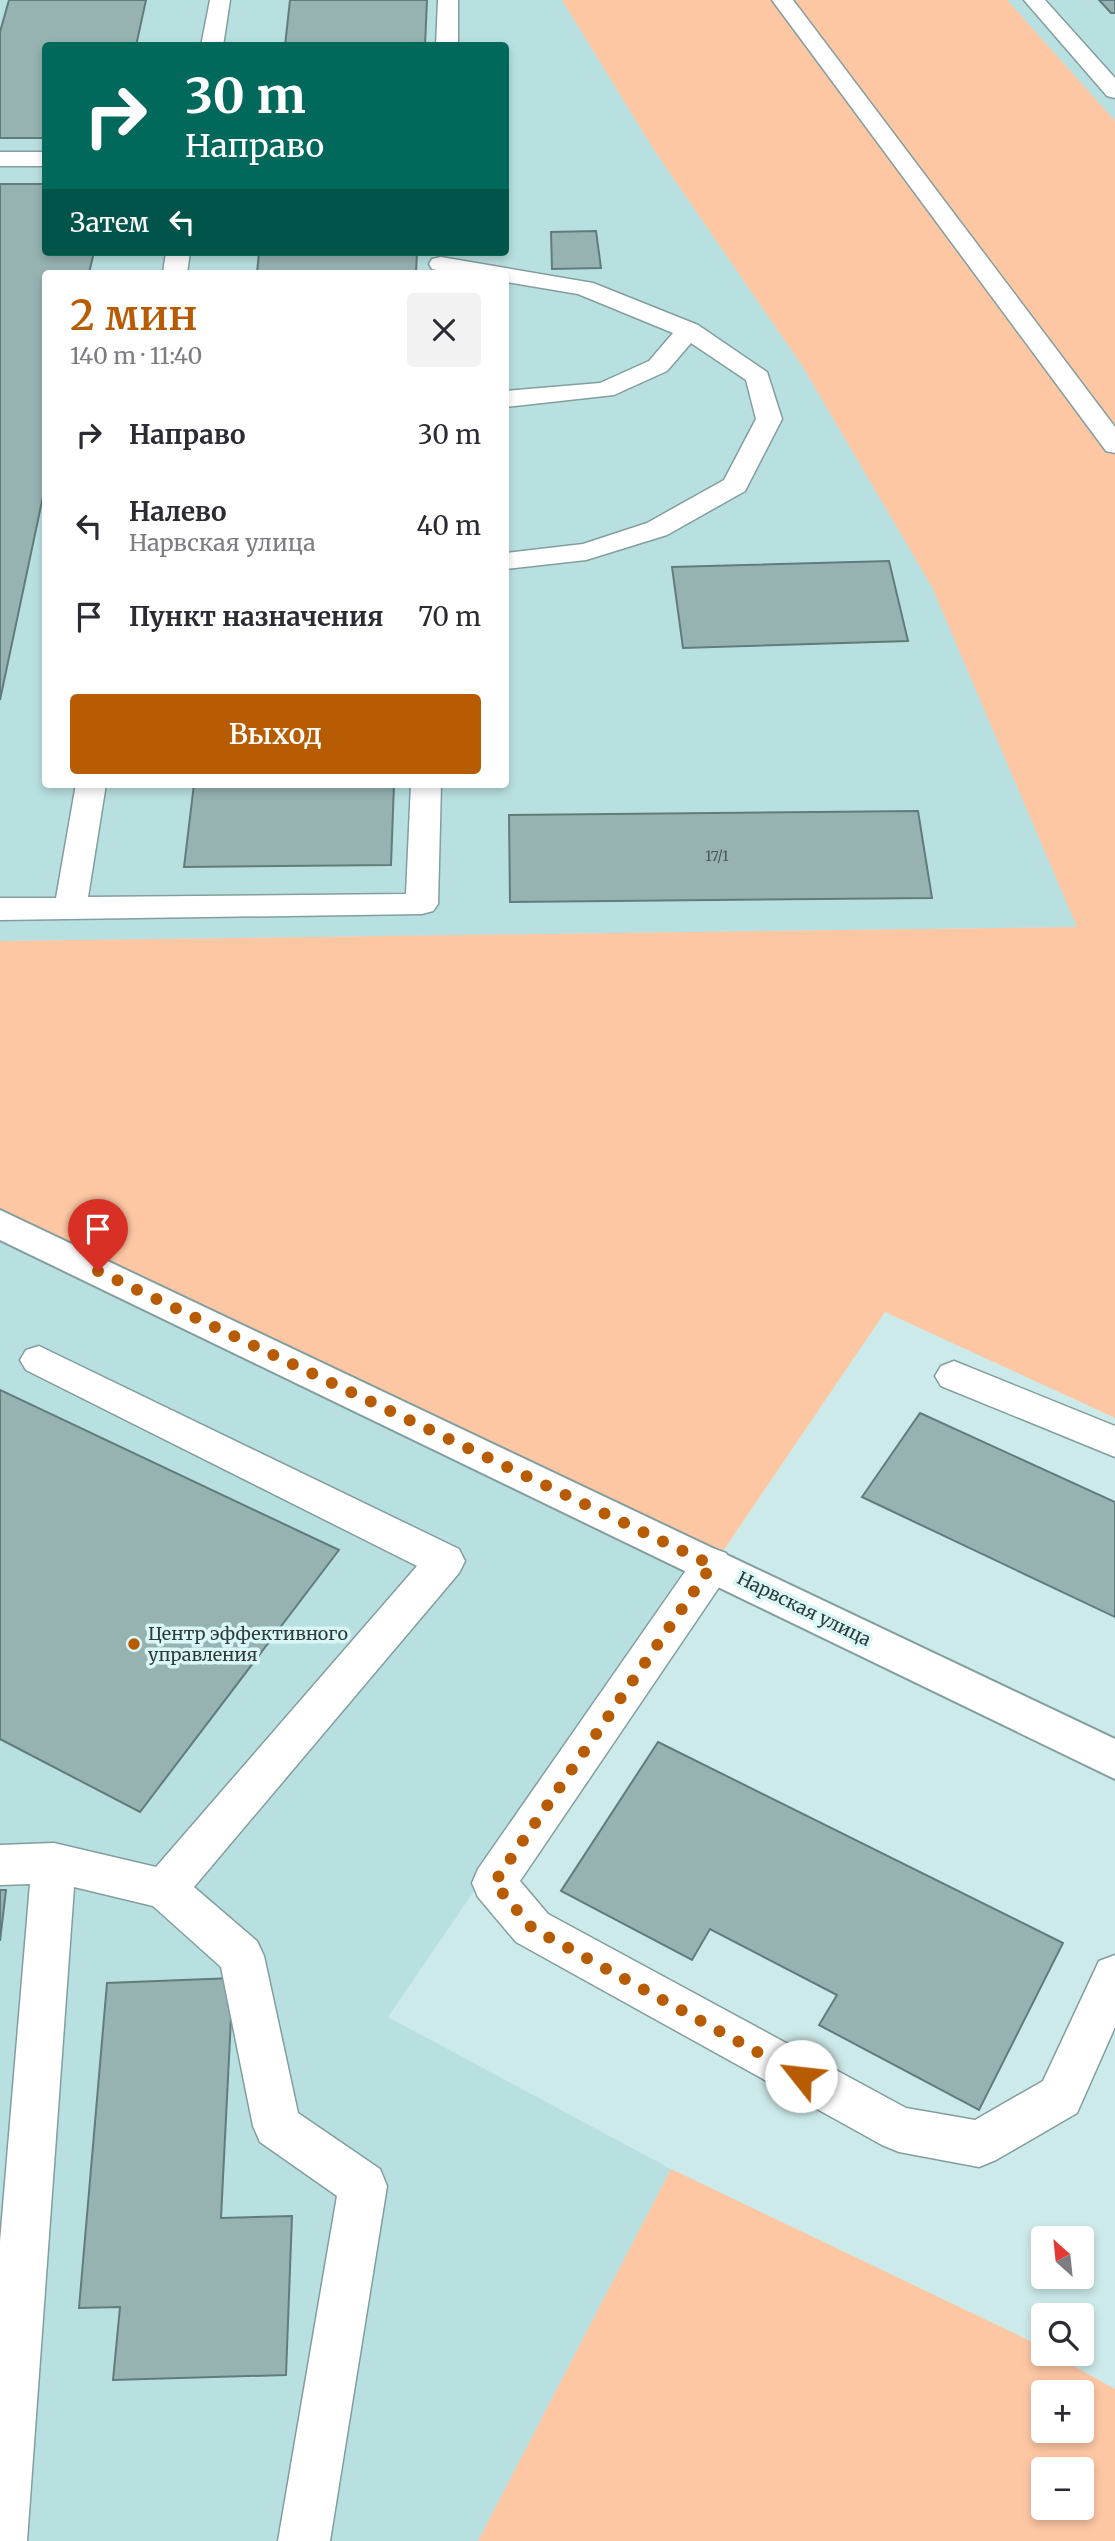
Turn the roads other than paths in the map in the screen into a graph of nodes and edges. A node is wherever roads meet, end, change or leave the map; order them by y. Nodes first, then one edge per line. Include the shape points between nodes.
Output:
1 (220, 0) edge
2 (448, 0) edge
3 (782, 0) edge
4 (1034, 0) edge
5 (213, 42) edge
6 (447, 42) edge
7 (1115, 91) edge
8 (0, 159) edge
9 (42, 159) edge
10 (441, 263) edge
11 (478, 270) edge
12 (509, 276) edge
13 (689, 330) junction
14 (509, 399) edge
15 (1115, 445) edge
16 (509, 561) edge
17 (90, 788) edge
18 (426, 788) edge
19 (70, 908) junction
20 (0, 909) edge
21 (0, 1224) edge
22 (39, 1360) dead end
23 (954, 1376) dead end
24 (1115, 1442) edge
25 (712, 1565) junction
26 (1115, 1760) edge
27 (54, 1863) junction
28 (0, 1865) edge
29 (165, 1889) junction
30 (1115, 1976) edge
31 (1, 2541) edge
32 (304, 2541) edge

1 - 5 lane
2 - 6 lane
3 - 15 lane
4 - 7 lane
8 - 9 lane
10 - 11 lane
12 - 13 lane via 584,288
13 - 14 lane via 658,366 605,390
13 - 16 lane via 758,377 769,419 735,485 657,528 598,548
17 - 19 lane
18 - 19 lane via 422,904
19 - 20 lane
21 - 25 street, Нарвская улица
22 - 29 lane via 445,1561
23 - 24 lane
25 - 26 street, Нарвская улица
25 - 30 lane via 494,1883 532,1928 899,2129 979,2144 1060,2097
27 - 28 lane
27 - 29 lane
27 - 31 lane
29 - 32 lane via 241,1956 277,2126 363,2186

